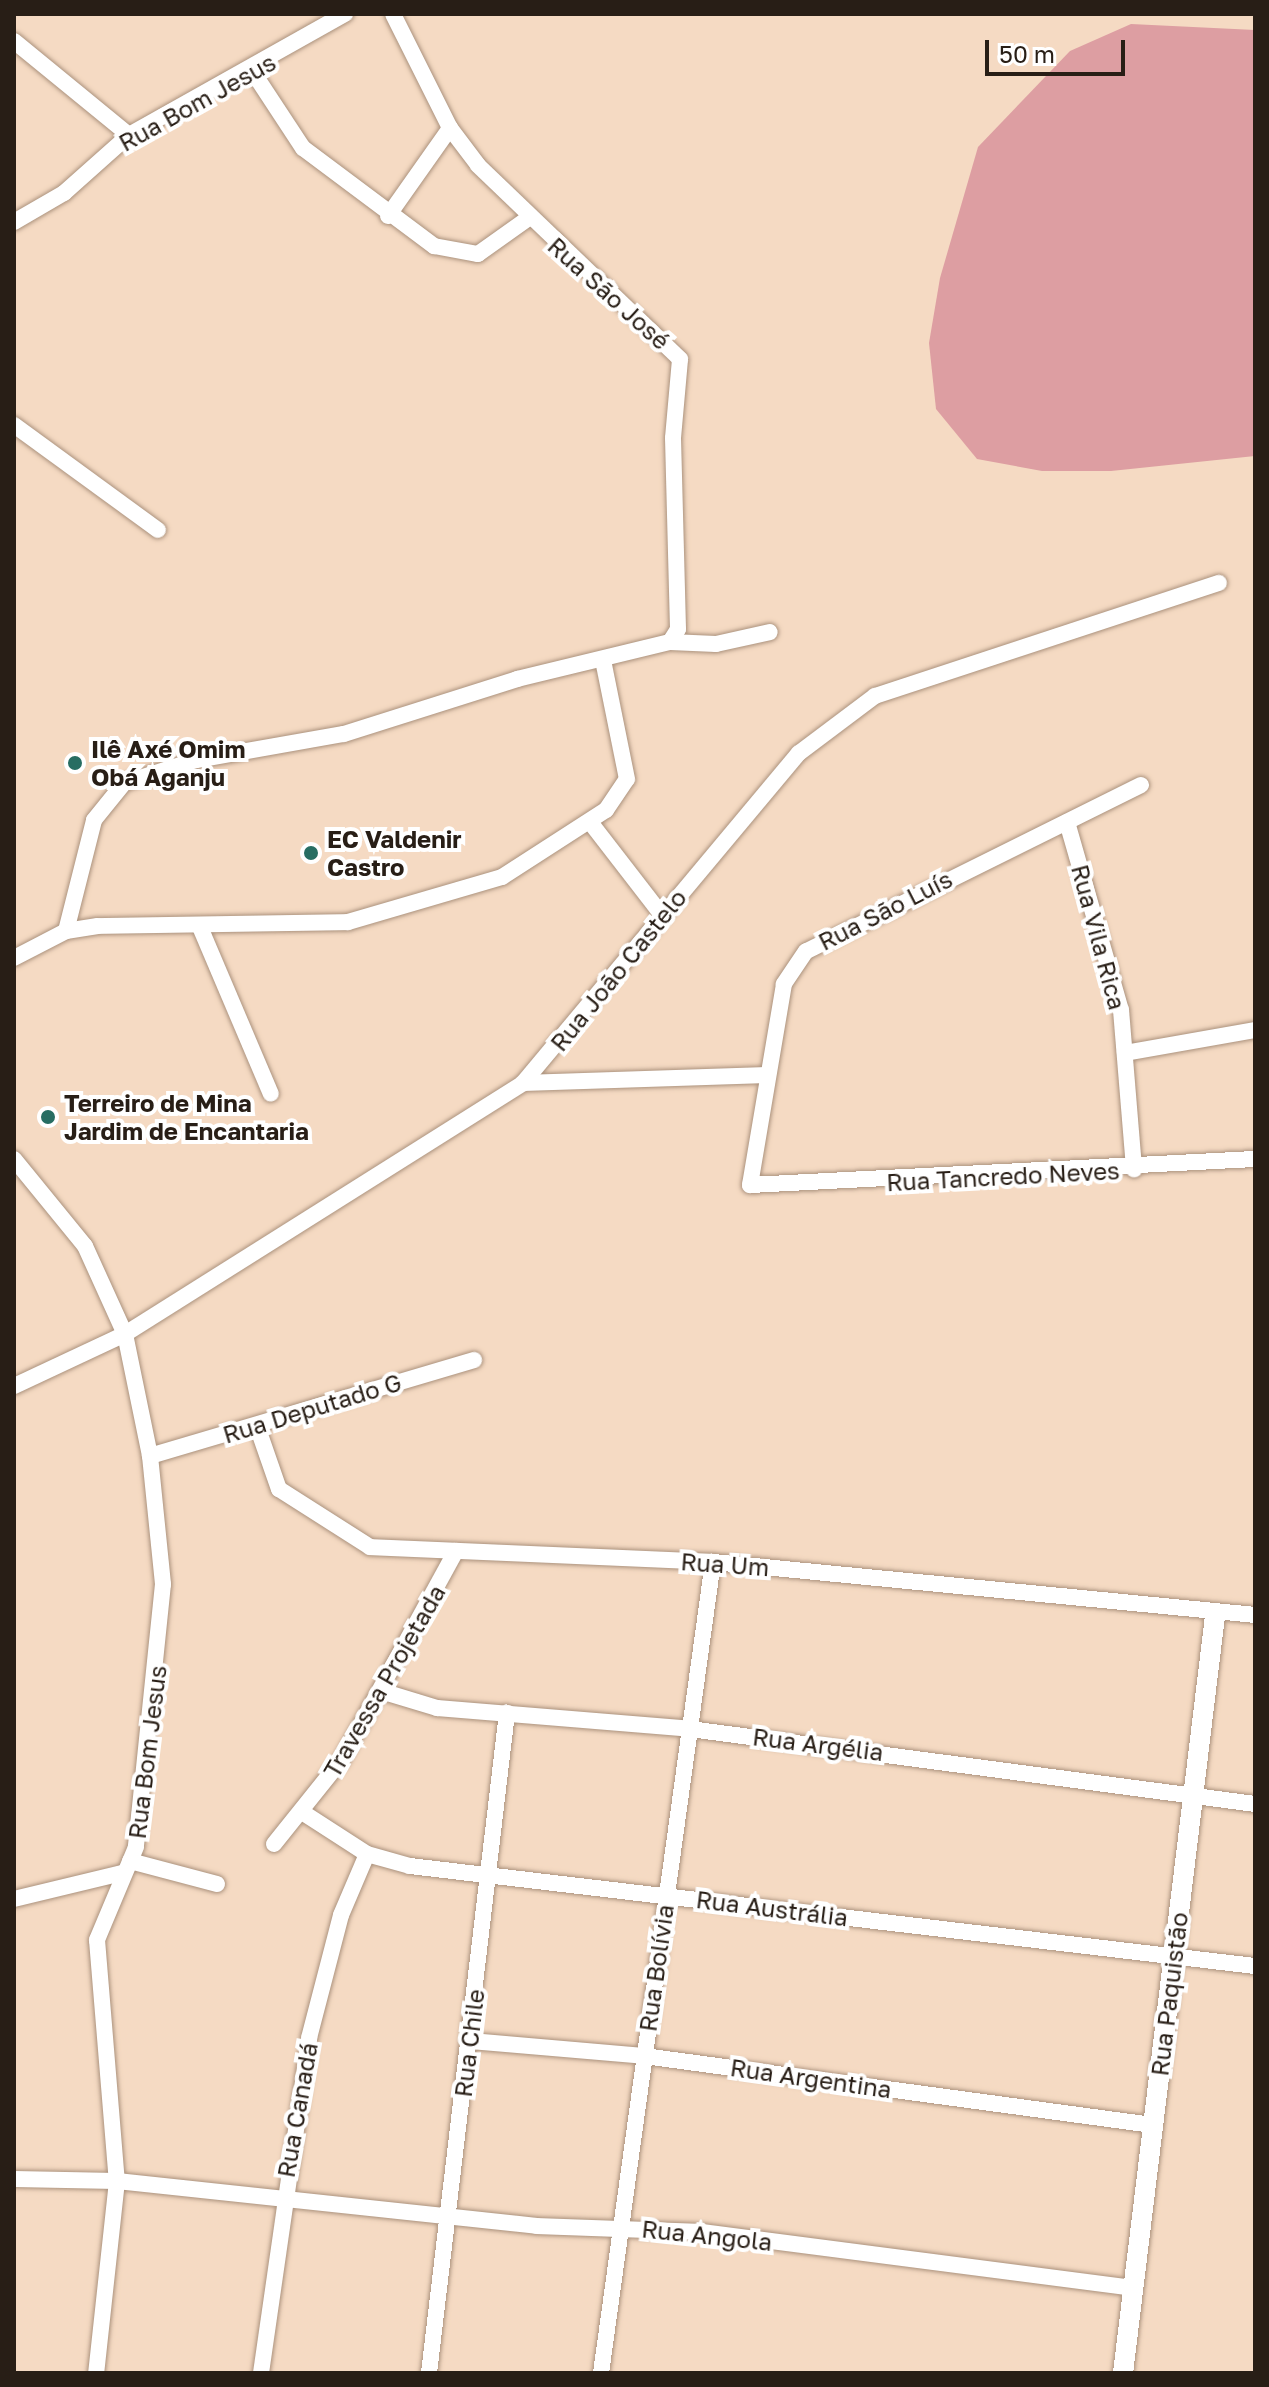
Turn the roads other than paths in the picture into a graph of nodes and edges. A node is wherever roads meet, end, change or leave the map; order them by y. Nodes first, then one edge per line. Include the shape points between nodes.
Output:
1 (345, 14) edge
2 (393, 14) edge
3 (14, 41) edge
4 (253, 72) junction
5 (450, 128) junction
6 (129, 135) junction
7 (388, 216) junction
8 (527, 219) junction
9 (14, 222) edge
10 (14, 425) edge
11 (158, 530) dead end
12 (1219, 583) dead end
13 (770, 632) dead end
14 (670, 642) junction
15 (603, 660) junction
16 (1141, 785) dead end
17 (590, 822) junction
18 (1067, 822) junction
19 (662, 915) junction
20 (200, 927) junction
21 (66, 931) junction
22 (14, 958) edge
23 (1255, 1030) edge
24 (1125, 1053) junction
25 (767, 1075) junction
26 (523, 1083) junction
27 (271, 1094) dead end
28 (14, 1159) edge
29 (1255, 1159) edge
30 (1134, 1169) junction
31 (750, 1185) joint
32 (125, 1334) junction
33 (474, 1360) dead end
34 (14, 1386) edge
35 (257, 1426) junction
36 (150, 1456) junction
37 (456, 1551) junction
38 (713, 1562) junction
39 (1255, 1615) edge
40 (1215, 1616) junction
41 (381, 1691) junction
42 (507, 1713) junction
43 (690, 1729) junction
44 (1192, 1796) junction
45 (1255, 1804) edge
46 (302, 1812) junction
47 (274, 1844) dead end
48 (367, 1854) junction
49 (126, 1867) junction
50 (490, 1877) junction
51 (217, 1884) dead end
52 (666, 1896) junction
53 (14, 1899) edge
54 (1174, 1958) junction
55 (1255, 1966) edge
56 (470, 2041) junction
57 (644, 2056) junction
58 (1152, 2125) junction
59 (14, 2179) edge
60 (117, 2181) junction
61 (282, 2198) junction
62 (448, 2219) junction
63 (621, 2226) junction
64 (1132, 2288) junction
65 (96, 2373) edge
66 (261, 2373) edge
67 (429, 2373) edge
68 (601, 2373) edge
69 (1123, 2373) edge

1 - 4 street, Rua Bom Jesus
2 - 5 street, Rua São José
3 - 6 street
4 - 6 street, Rua Bom Jesus
4 - 7 street via 303,148
5 - 7 street
5 - 8 street, Rua São José
6 - 9 street, Rua Bom Jesus via 64,193
7 - 8 street via 466,256 489,250
8 - 14 street, Rua São José via 681,363 673,438 680,621
10 - 11 street
12 - 19 street, Rua João Castelo via 875,696 799,753
13 - 14 street via 716,644
14 - 15 street
15 - 17 street via 629,772 618,795
15 - 21 street via 344,734 196,760 124,783 94,820
16 - 18 street, Rua São Luís
17 - 19 street
17 - 20 street via 502,877 387,915 297,927
18 - 24 street, Rua Vila Rica via 1110,956
18 - 25 street, Rua São Luís via 806,951 784,984
19 - 26 street, Rua João Castelo
20 - 21 street
20 - 27 street
21 - 22 street
23 - 24 street
24 - 30 street, Rua Vila Rica
25 - 26 street
25 - 31 street, Rua São Luís
26 - 32 street, Rua João Castelo
28 - 32 street, Rua Bom Jesus via 85,1246
29 - 30 street, Rua Tancredo Neves
30 - 31 street, Rua Tancredo Neves
32 - 34 street, Rua João Castelo
32 - 36 street, Rua Bom Jesus
33 - 35 street, Rua Deputado G
35 - 36 street, Rua Deputado G
35 - 37 street, Rua Um via 269,1478 342,1535 370,1547
36 - 49 street, Rua Bom Jesus via 163,1618
37 - 38 street, Rua Um
37 - 41 street, Travessa Projetada
38 - 40 street, Rua Um
38 - 43 street, Rua Bolívia
39 - 40 street, Rua Um
40 - 44 street, Rua Paquistão
41 - 42 street, Rua Argélia via 437,1708
41 - 46 street, Travessa Projetada
42 - 43 street, Rua Argélia
42 - 50 street, Rua Chile
43 - 44 street, Rua Argélia
43 - 52 street, Rua Bolívia
44 - 45 street, Rua Argélia
44 - 54 street, Rua Paquistão
46 - 47 street, Travessa Projetada
46 - 48 street, Rua Austrália
48 - 50 street, Rua Austrália
48 - 61 street, Rua Canadá via 321,1981
49 - 51 street
49 - 53 street
49 - 60 street, Rua Bom Jesus via 97,1940
50 - 52 street, Rua Austrália
50 - 56 street, Rua Chile
52 - 54 street, Rua Austrália
52 - 57 street, Rua Bolívia
54 - 55 street, Rua Austrália
54 - 58 street, Rua Paquistão
56 - 57 street, Rua Argentina
56 - 62 street, Rua Chile
57 - 58 street, Rua Argentina
57 - 63 street, Rua Bolívia
58 - 64 street, Rua Paquistão
59 - 60 street, Rua Angola
60 - 61 street, Rua Angola
60 - 65 street, Rua Bom Jesus
61 - 62 street, Rua Angola
61 - 66 street, Rua Canadá
62 - 63 street, Rua Angola
62 - 67 street, Rua Chile
63 - 64 street, Rua Angola
63 - 68 street, Rua Bolívia
64 - 69 street, Rua Paquistão

